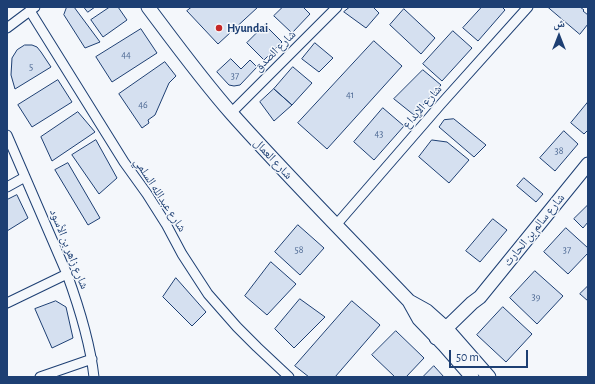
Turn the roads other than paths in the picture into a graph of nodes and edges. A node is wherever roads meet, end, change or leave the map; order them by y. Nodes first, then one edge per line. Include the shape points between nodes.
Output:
1 (148, 7) edge
2 (337, 7) edge
3 (528, 7) edge
4 (32, 9) edge
5 (7, 28) edge
6 (231, 113) junction
7 (7, 135) edge
8 (588, 164) edge
9 (25, 177) junction
10 (7, 187) edge
11 (336, 225) junction
12 (67, 274) junction
13 (7, 304) edge
14 (445, 337) junction
15 (92, 359) junction
16 (40, 377) edge
17 (94, 377) edge
18 (289, 377) edge
19 (472, 377) edge
20 (489, 377) edge

1 - 6 street, شارع العمال
2 - 6 street, شارع الصدق
3 - 11 street, شارع الإبداع
4 - 5 street
4 - 18 street, شارع عبدالله السلمي via 124,162 208,294 256,347
6 - 11 street, شارع العمال
7 - 9 street, شارع زاهر بن الأسود
8 - 14 street, شارع سالم بن الحارث via 480,297 476,306
9 - 10 street
9 - 12 street, شارع زاهر بن الأسود
11 - 14 street, شارع العمال via 409,301 427,311
12 - 13 street
12 - 15 street, شارع زاهر بن الأسود
14 - 19 street, شارع العمال
14 - 20 street, شارع العمال
15 - 16 street
15 - 17 street, شارع زاهر بن الأسود

